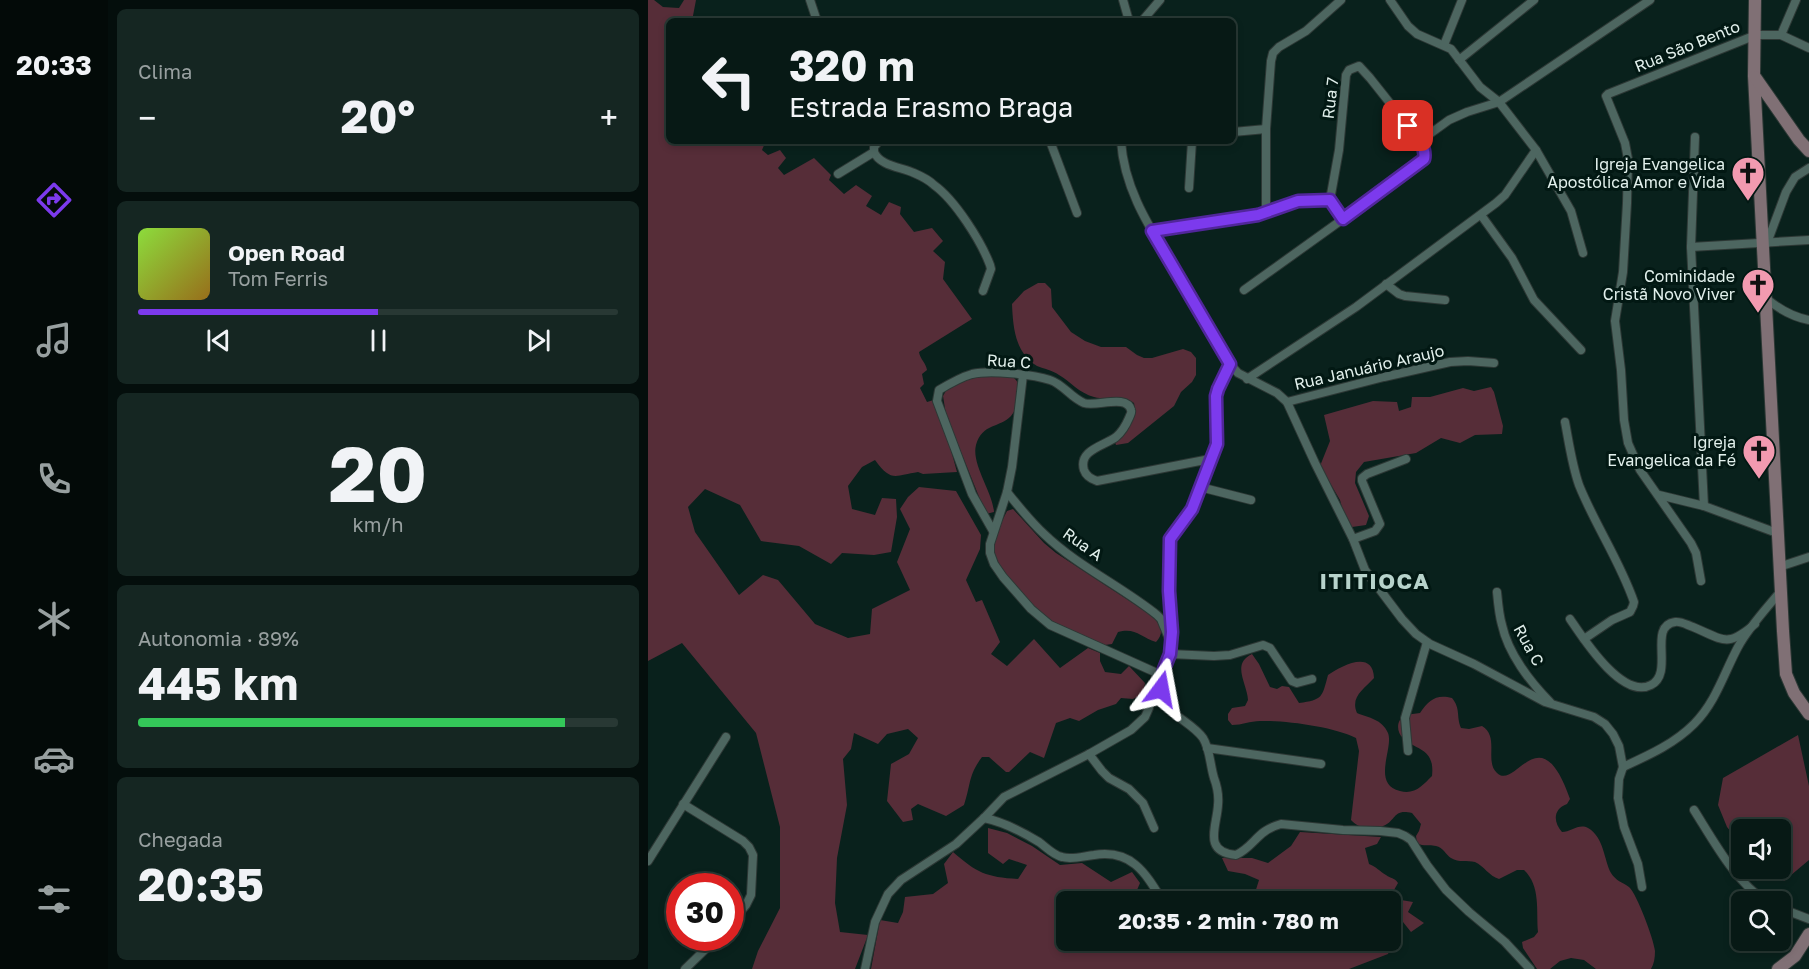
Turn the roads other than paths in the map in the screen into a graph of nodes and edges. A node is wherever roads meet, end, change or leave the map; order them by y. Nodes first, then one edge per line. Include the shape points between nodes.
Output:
1 (810, 0) edge
2 (1123, 0) edge
3 (1160, 0) edge
4 (1341, 0) edge
5 (1390, 0) edge
6 (1462, 0) edge
7 (1534, 0) edge
8 (1650, 0) edge
9 (1755, 0) edge
10 (1796, 0) edge
11 (816, 18) edge
12 (1128, 18) edge
13 (1145, 18) edge
14 (1756, 35) junction
15 (1781, 35) junction
16 (1444, 45) junction
17 (1809, 48) edge
18 (1459, 60) junction
19 (1754, 76) junction
20 (1499, 102) junction
21 (1266, 129) junction
22 (1236, 132) edge
23 (1695, 137) dead end
24 (1420, 141) junction
25 (876, 144) edge
26 (1051, 144) edge
27 (1121, 144) edge
28 (1192, 144) edge
29 (1536, 150) junction
30 (874, 152) junction
31 (1809, 152) edge
32 (1809, 168) edge
33 (838, 174) dead end
34 (1189, 188) dead end
35 (1330, 200) junction
36 (1077, 213) dead end
37 (1266, 213) junction
38 (1480, 215) junction
39 (1343, 219) junction
40 (1152, 231) junction
41 (1809, 240) edge
42 (1765, 243) junction
43 (1691, 247) junction
44 (1582, 253) dead end
45 (1386, 284) junction
46 (1244, 290) dead end
47 (983, 291) dead end
48 (1767, 299) junction
49 (1445, 300) dead end
50 (1809, 320) edge
51 (1581, 350) dead end
52 (1494, 363) dead end
53 (1230, 364) junction
54 (1023, 375) junction
55 (1246, 379) junction
56 (1287, 402) junction
57 (1565, 422) dead end
58 (1210, 459) junction
59 (1406, 459) dead end
60 (1200, 487) junction
61 (1008, 492) junction
62 (1659, 495) junction
63 (1251, 500) dead end
64 (1704, 506) junction
65 (993, 531) junction
66 (1777, 533) junction
67 (1353, 538) junction
68 (1809, 557) edge
69 (1779, 567) junction
70 (1701, 580) dead end
71 (1497, 592) dead end
72 (1780, 592) junction
73 (1570, 619) dead end
74 (1755, 624) junction
75 (1584, 639) junction
76 (1427, 642) junction
77 (1171, 644) junction
78 (1170, 654) junction
79 (1161, 671) junction
80 (1312, 679) dead end
81 (1552, 704) junction
82 (1809, 714) edge
83 (726, 737) dead end
84 (1207, 748) junction
85 (1408, 751) dead end
86 (1089, 754) junction
87 (1321, 764) dead end
88 (1623, 767) junction
89 (683, 804) junction
90 (1694, 810) dead end
91 (984, 818) junction
92 (1154, 828) dead end
93 (648, 861) edge
94 (1642, 887) dead end
95 (1156, 891) edge
96 (1753, 891) edge
97 (744, 907) edge
98 (1791, 912) edge
99 (1809, 919) edge
100 (1808, 936) edge
101 (704, 951) edge
102 (685, 969) edge
103 (865, 969) edge
104 (1530, 969) edge
105 (1778, 969) edge

1 - 11 street
2 - 12 street
3 - 13 street
4 - 21 street via 1273,53
5 - 16 street via 1417,34
6 - 16 street
7 - 18 street
8 - 20 street
9 - 14 main road
10 - 15 street
14 - 15 street, Rua São Bento
14 - 19 main road
14 - 62 street, Rua São Bento via 1606,96 1628,159 1623,272 1615,321 1624,420 1628,443 1640,470
15 - 17 street
16 - 18 street
18 - 20 street via 1480,87
19 - 31 main road
19 - 42 main road
20 - 24 street via 1449,120
20 - 29 street
21 - 22 street
21 - 37 street
23 - 43 street
24 - 35 street, Rua 7 via 1359,66 1349,70
24 - 39 street via 1425,154 1420,162
25 - 30 street
26 - 36 street
27 - 40 street via 1130,187
28 - 34 street
29 - 38 street via 1504,195
29 - 44 street via 1571,210
30 - 33 street
30 - 47 street via 880,161 933,183 961,213 990,265
32 - 42 street via 1795,177 1789,187
35 - 37 street via 1298,201
35 - 39 street
37 - 40 street
38 - 45 street
38 - 51 street via 1509,253 1534,300
39 - 46 street
40 - 53 street
41 - 42 street
42 - 43 street
42 - 48 main road
43 - 64 street
45 - 49 street via 1405,296
45 - 55 street
48 - 50 street via 1778,308
48 - 66 main road
52 - 56 street, Rua Januário Araujo via 1450,362
53 - 55 street
53 - 58 street via 1218,389 1218,440
54 - 58 street, Rua C via 1050,380 1084,403 1117,401 1131,409 1117,436 1085,456 1082,463 1090,479 1097,481
54 - 61 street
54 - 65 street, Rua C via 972,374 939,390 937,395 972,494
55 - 56 street
56 - 67 street
57 - 75 street via 1579,483 1634,602 1629,612
58 - 60 street
59 - 67 street via 1362,478 1380,524 1375,531
60 - 63 street
60 - 77 street via 1192,509 1170,539
61 - 65 street
61 - 77 street, Rua A via 1045,535 1161,619
62 - 64 street
62 - 70 street via 1696,553
64 - 66 street
65 - 79 street via 990,553 994,564 1041,619
66 - 69 main road
67 - 76 street via 1365,570 1402,619
68 - 69 street
69 - 72 main road
71 - 81 street, Rua C via 1508,642
72 - 74 street
72 - 82 main road via 1786,674
73 - 75 street
74 - 75 street via 1734,639 1722,639 1678,622 1670,624 1661,638 1662,671 1649,687 1620,678
74 - 88 street via 1739,645 1716,694 1693,725 1670,744
76 - 81 street
76 - 85 street via 1405,718
77 - 78 street
78 - 79 street
78 - 80 street via 1230,655 1263,645 1270,648 1292,681
79 - 84 street via 1161,698 1201,735
79 - 86 street via 1145,717 1131,730
81 - 88 street via 1581,711 1605,724 1619,746
83 - 89 street
84 - 87 street
84 - 104 street via 1218,797 1214,836 1221,850 1236,855 1260,833 1281,824 1398,833 1411,840 1446,890
86 - 91 street via 1004,797
86 - 92 street via 1102,771 1137,796
88 - 94 street via 1618,798
89 - 93 street
89 - 97 street via 749,847 753,855 751,895
90 - 96 street
91 - 95 street via 1007,824 1062,857 1120,856 1134,862
91 - 103 street via 956,844 908,874 888,894 874,922
98 - 99 street
100 - 105 main road via 1795,956
101 - 102 street

